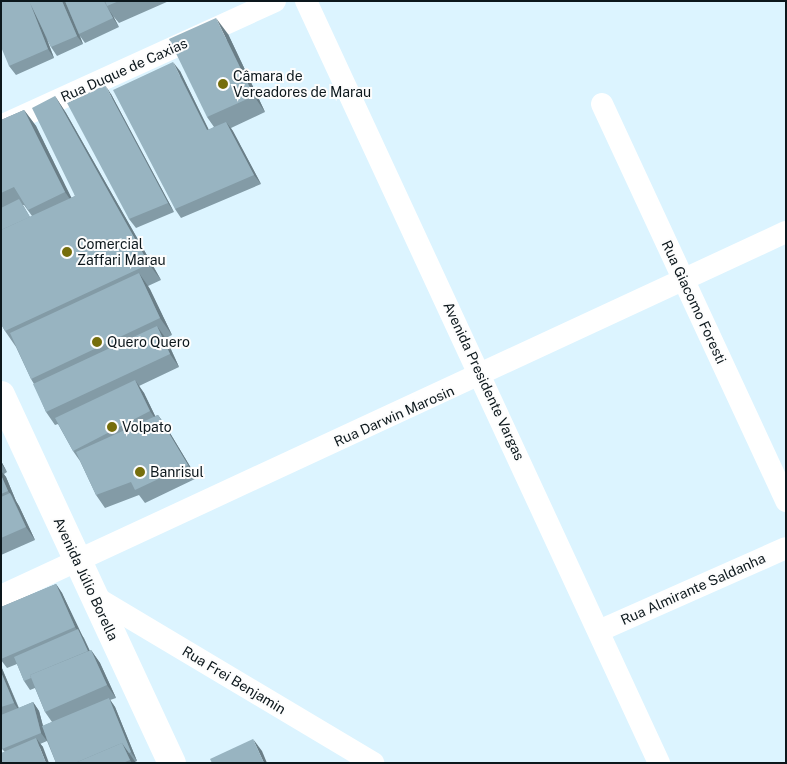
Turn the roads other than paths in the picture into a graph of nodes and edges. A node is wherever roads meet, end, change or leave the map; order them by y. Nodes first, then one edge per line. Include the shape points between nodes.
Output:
1 (275, 1) edge
2 (306, 1) edge
3 (602, 104) dead end
4 (1, 126) edge
5 (786, 232) edge
6 (683, 279) junction
7 (482, 376) junction
8 (1, 395) edge
9 (786, 501) edge
10 (786, 548) edge
11 (78, 560) junction
12 (1, 596) edge
13 (95, 597) junction
14 (601, 630) junction
15 (172, 763) edge
16 (373, 763) edge
17 (659, 763) edge

1 - 4 street, Rua Duque de Caxias
2 - 7 street, Avenida Presidente Vargas
3 - 6 street, Rua Giacomo Foresti
5 - 6 street, Rua Darwin Marosin
6 - 7 street, Rua Darwin Marosin
6 - 9 street, Rua Giacomo Foresti
7 - 11 street, Rua Darwin Marosin
7 - 14 street, Avenida Presidente Vargas
8 - 11 main road, Avenida Júlio Borella
10 - 14 street, Rua Almirante Saldanha
11 - 12 street, Rua Darwin Marosin
11 - 13 main road, Avenida Júlio Borella
13 - 15 main road, Avenida Júlio Borella
13 - 16 street, Rua Frei Benjamin
14 - 17 street, Avenida Presidente Vargas

